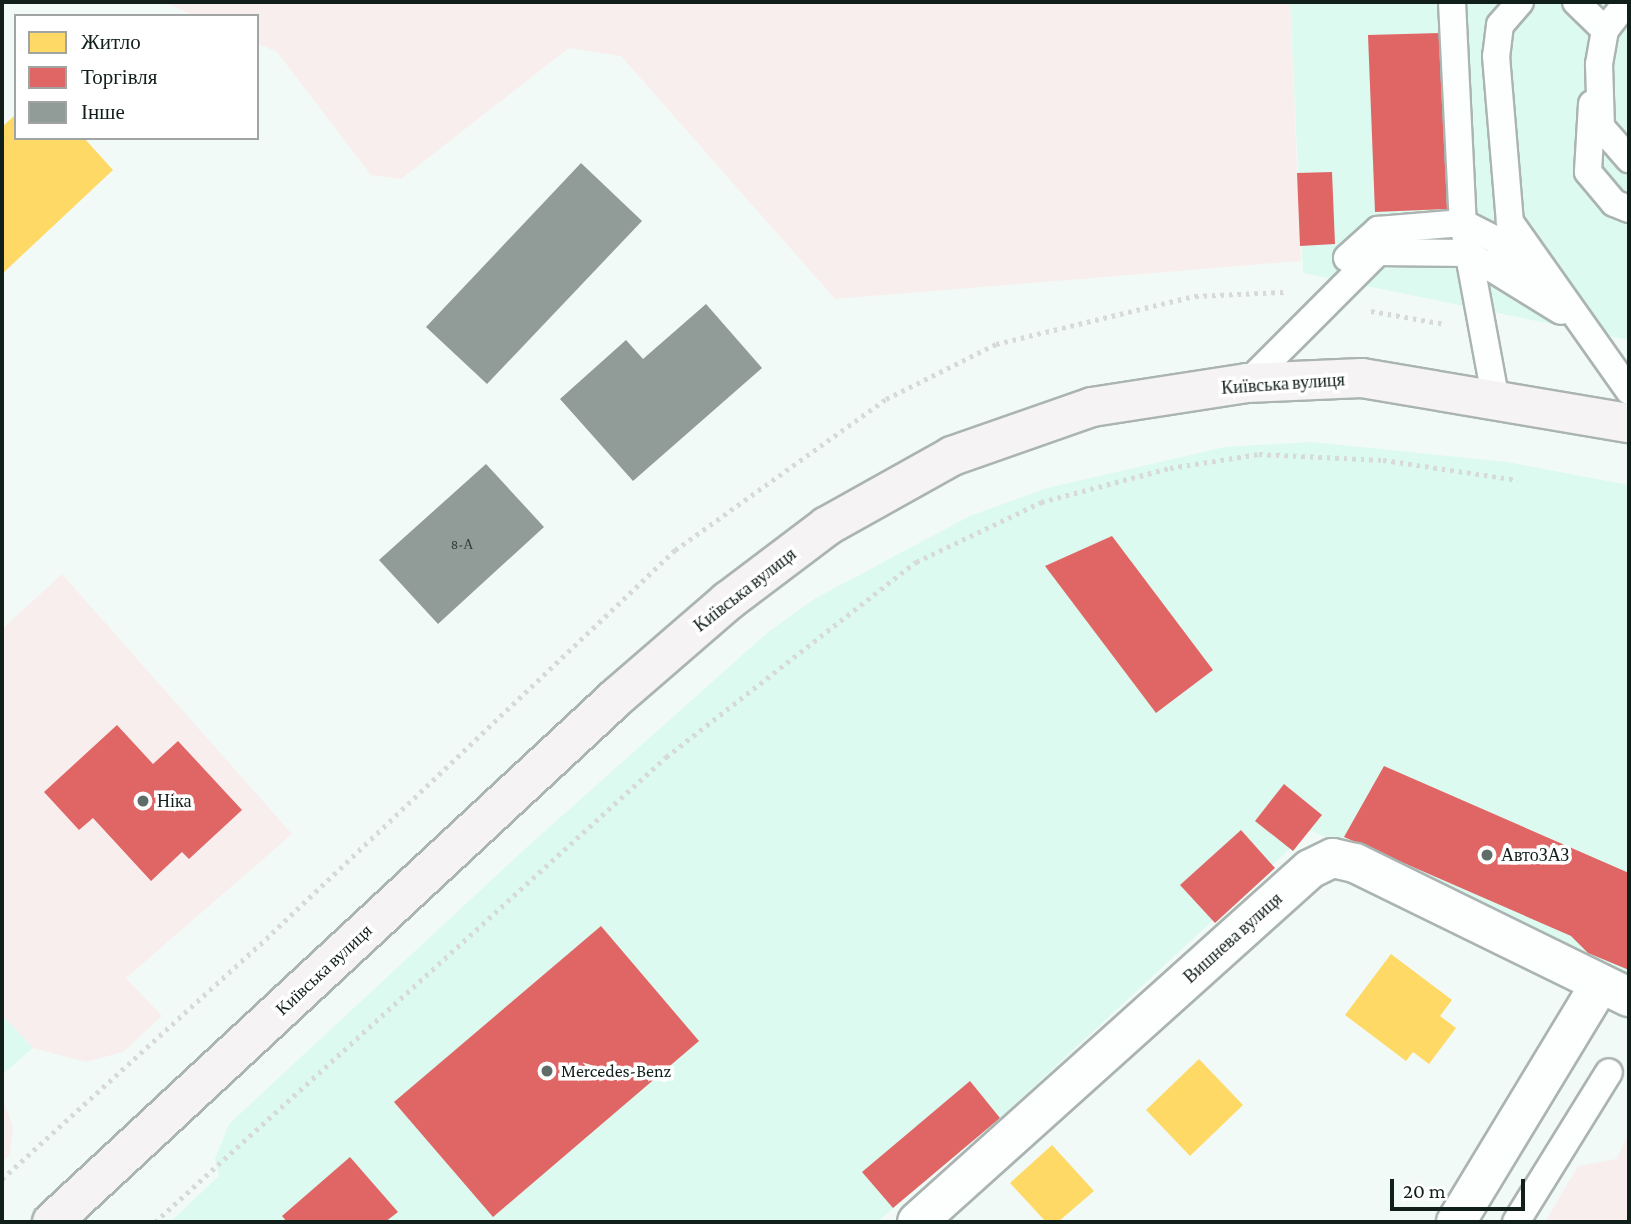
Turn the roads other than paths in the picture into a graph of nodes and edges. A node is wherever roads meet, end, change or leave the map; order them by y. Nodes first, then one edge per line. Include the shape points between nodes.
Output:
1 (1520, 2) edge
2 (1576, 2) edge
3 (1627, 2) edge
4 (1451, 10) edge
5 (1605, 30) junction
6 (1599, 64) junction
7 (1629, 159) edge
8 (1629, 209) edge
9 (1463, 222) junction
10 (1467, 253) junction
11 (1542, 295) junction
12 (1331, 303) junction
13 (1581, 328) junction
14 (1247, 383) junction
15 (1629, 391) edge
16 (1495, 397) junction
17 (1629, 423) edge
18 (1615, 991) edge
19 (1609, 1072) dead end
20 (52, 1222) edge
21 (917, 1222) edge
22 (1455, 1222) edge
23 (1516, 1222) edge

1 - 13 lane via 1500,25 1496,56 1510,222
2 - 5 lane
3 - 5 lane
4 - 9 lane
5 - 6 lane
6 - 7 lane via 1601,127
6 - 8 lane via 1587,134 1588,172 1614,203
9 - 10 lane
9 - 11 lane via 1495,239
9 - 12 lane via 1378,230 1347,258
10 - 11 lane
10 - 12 lane via 1378,252
10 - 16 lane via 1486,331
11 - 13 lane
12 - 14 lane
13 - 15 lane
14 - 16 main road, Київська вулиця via 1362,378
14 - 20 main road, Київська вулиця via 1092,407 952,456 827,526 617,697
16 - 17 main road, Київська вулиця
18 - 21 street, Вишнева вулиця via 1333,858 1310,869
18 - 22 street
19 - 23 lane

